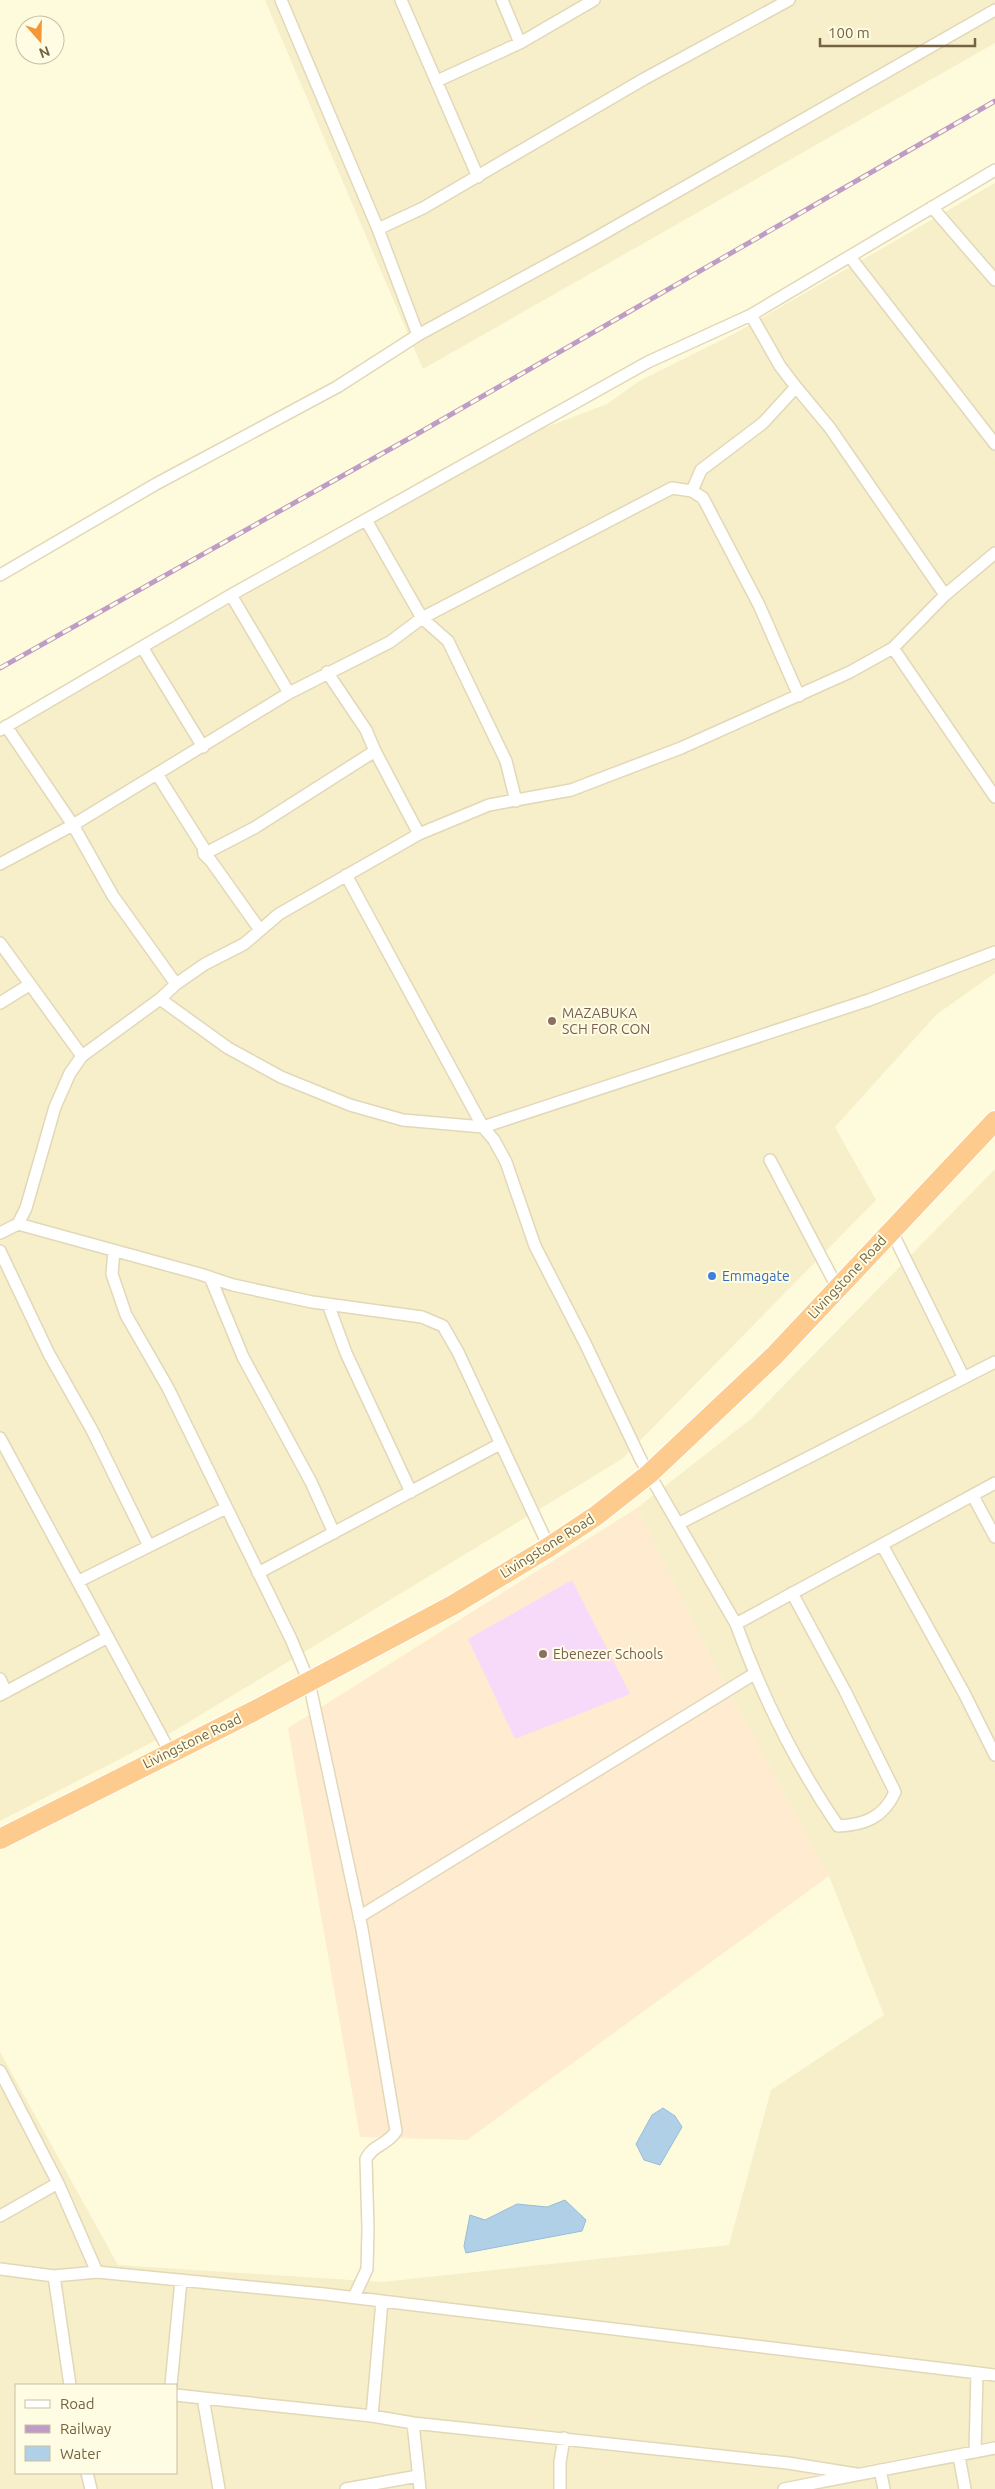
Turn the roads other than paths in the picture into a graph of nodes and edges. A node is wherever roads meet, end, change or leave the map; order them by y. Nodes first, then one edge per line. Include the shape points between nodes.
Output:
1 (281, 0) edge
2 (401, 0) edge
3 (502, 0) edge
4 (594, 0) edge
5 (789, 0) edge
6 (995, 10) edge
7 (520, 43) junction
8 (437, 81) junction
9 (995, 170) edge
10 (478, 177) junction
11 (932, 207) junction
12 (378, 229) junction
13 (850, 257) junction
14 (995, 280) edge
15 (750, 315) junction
16 (418, 335) junction
17 (796, 387) junction
18 (995, 444) edge
19 (692, 491) junction
20 (366, 520) junction
21 (995, 552) edge
22 (0, 575) edge
23 (231, 595) junction
24 (945, 595) junction
25 (422, 618) junction
26 (142, 646) junction
27 (893, 648) junction
28 (327, 672) junction
29 (289, 694) junction
30 (799, 696) junction
31 (3, 728) edge
32 (203, 747) junction
33 (375, 751) junction
34 (158, 774) junction
35 (995, 797) edge
36 (516, 801) junction
37 (73, 825) junction
38 (419, 834) junction
39 (204, 854) junction
40 (0, 864) edge
41 (346, 875) junction
42 (260, 930) junction
43 (0, 943) edge
44 (995, 952) edge
45 (176, 984) junction
46 (28, 985) junction
47 (160, 999) junction
48 (0, 1004) edge
49 (82, 1056) junction
50 (995, 1121) edge
51 (483, 1127) junction
52 (770, 1160) dead end
53 (18, 1224) junction
54 (891, 1230) junction
55 (0, 1233) edge
56 (0, 1251) edge
57 (114, 1251) junction
58 (210, 1277) junction
59 (837, 1287) junction
60 (328, 1304) junction
61 (995, 1362) edge
62 (964, 1378) junction
63 (0, 1438) edge
64 (500, 1444) junction
65 (649, 1474) junction
66 (995, 1483) edge
67 (411, 1492) junction
68 (972, 1496) junction
69 (226, 1508) junction
70 (678, 1524) junction
71 (334, 1533) junction
72 (995, 1537) edge
73 (149, 1546) junction
74 (882, 1546) junction
75 (549, 1547) junction
76 (258, 1573) junction
77 (78, 1581) junction
78 (792, 1594) junction
79 (736, 1624) junction
80 (108, 1636) junction
81 (754, 1674) junction
82 (0, 1679) edge
83 (309, 1682) junction
84 (3, 1693) edge
85 (170, 1752) junction
86 (995, 1755) edge
87 (0, 1839) edge
88 (359, 1917) junction
89 (0, 2071) edge
90 (58, 2183) junction
91 (0, 2216) edge
92 (0, 2269) edge
93 (96, 2272) junction
94 (54, 2276) junction
95 (181, 2280) junction
96 (354, 2298) junction
97 (382, 2300) junction
98 (977, 2373) junction
99 (995, 2375) edge
100 (70, 2384) edge
101 (171, 2384) edge
102 (178, 2395) edge
103 (203, 2398) junction
104 (372, 2416) junction
105 (413, 2423) junction
106 (564, 2438) junction
107 (995, 2448) edge
108 (975, 2452) junction
109 (959, 2456) junction
110 (880, 2470) junction
111 (87, 2474) edge
112 (856, 2474) junction
113 (418, 2476) junction
114 (802, 2487) edge
115 (91, 2489) edge
116 (220, 2489) edge
117 (346, 2489) edge
118 (420, 2489) edge
119 (560, 2489) edge
120 (784, 2489) edge
121 (884, 2489) edge
122 (965, 2489) edge

1 - 12 street
2 - 8 street
3 - 7 street
4 - 7 street
5 - 10 street via 636,84
6 - 16 street via 585,244
7 - 8 street
8 - 10 street
9 - 11 street
10 - 12 street via 424,208
11 - 13 street
11 - 14 street
12 - 16 street
13 - 15 street
13 - 18 street
15 - 17 street
15 - 20 street via 648,362
16 - 22 street via 337,387 156,484
17 - 19 street via 763,423 701,470
17 - 24 street via 830,428
19 - 25 street via 672,488
19 - 30 street via 703,498 759,605
20 - 23 street
20 - 25 street
21 - 24 street
23 - 26 street
23 - 29 street
24 - 27 street
25 - 28 street via 390,642
25 - 36 street via 448,641 506,761
26 - 31 street
26 - 32 street
27 - 30 street
27 - 35 street
28 - 29 street
28 - 33 street via 366,730
29 - 32 street
30 - 36 street via 681,748 571,790
31 - 37 street
32 - 34 street
33 - 38 street
33 - 39 street via 254,828
34 - 37 street
34 - 39 street
36 - 38 street via 489,805
37 - 40 street
37 - 45 street via 113,896
38 - 41 street
39 - 42 street
41 - 42 street via 279,914
41 - 51 street
42 - 45 street via 244,944 205,964
43 - 46 street
44 - 51 street via 859,1003
45 - 47 street
46 - 48 street
46 - 49 street
47 - 49 street
47 - 51 street via 228,1048 272,1072 350,1105 403,1120
49 - 53 street via 70,1073 55,1107 33,1188
50 - 54 highway, Livingstone Road
51 - 65 street via 506,1162 535,1246
52 - 59 street
53 - 55 street
53 - 57 street
54 - 59 highway, Livingstone Road
54 - 62 street
56 - 73 street via 49,1354 92,1430
57 - 58 street
57 - 69 street via 112,1274 126,1315 168,1388
58 - 60 street via 233,1285
58 - 71 street via 243,1357 311,1482
59 - 65 highway, Livingstone Road via 774,1356
60 - 64 street via 422,1317 443,1326
60 - 67 street via 346,1353
61 - 62 street
62 - 70 street
63 - 77 street
64 - 67 street
64 - 75 street
65 - 70 street
65 - 75 highway, Livingstone Road
66 - 68 street
67 - 71 street
68 - 72 street
68 - 74 street
69 - 73 street
69 - 76 street
70 - 79 street
71 - 76 street
73 - 77 street
74 - 78 street
74 - 86 street
75 - 83 highway, Livingstone Road via 453,1604
76 - 83 street
77 - 80 street
78 - 79 street
78 - 81 street via 895,1792 889,1807 853,1825 838,1826 802,1771
79 - 81 street
80 - 84 street
80 - 85 street
81 - 88 street
82 - 84 street
83 - 85 highway, Livingstone Road
83 - 88 street
85 - 87 highway, Livingstone Road
88 - 96 street via 396,2131 391,2140 369,2151 366,2159 367,2269
89 - 90 street
90 - 91 street
90 - 93 street
92 - 94 street
93 - 94 street
93 - 95 street
94 - 100 street
95 - 96 street
95 - 101 street
96 - 97 street
97 - 98 street
97 - 104 street
98 - 99 street
98 - 108 street
102 - 103 street
103 - 104 street
103 - 116 street
104 - 105 street
105 - 106 street
105 - 113 street
106 - 112 street via 788,2463
106 - 119 street
107 - 108 street
108 - 109 street
109 - 110 street
109 - 122 street
110 - 112 street
110 - 121 street
111 - 115 street
112 - 114 street
113 - 117 street
113 - 118 street
114 - 120 street

